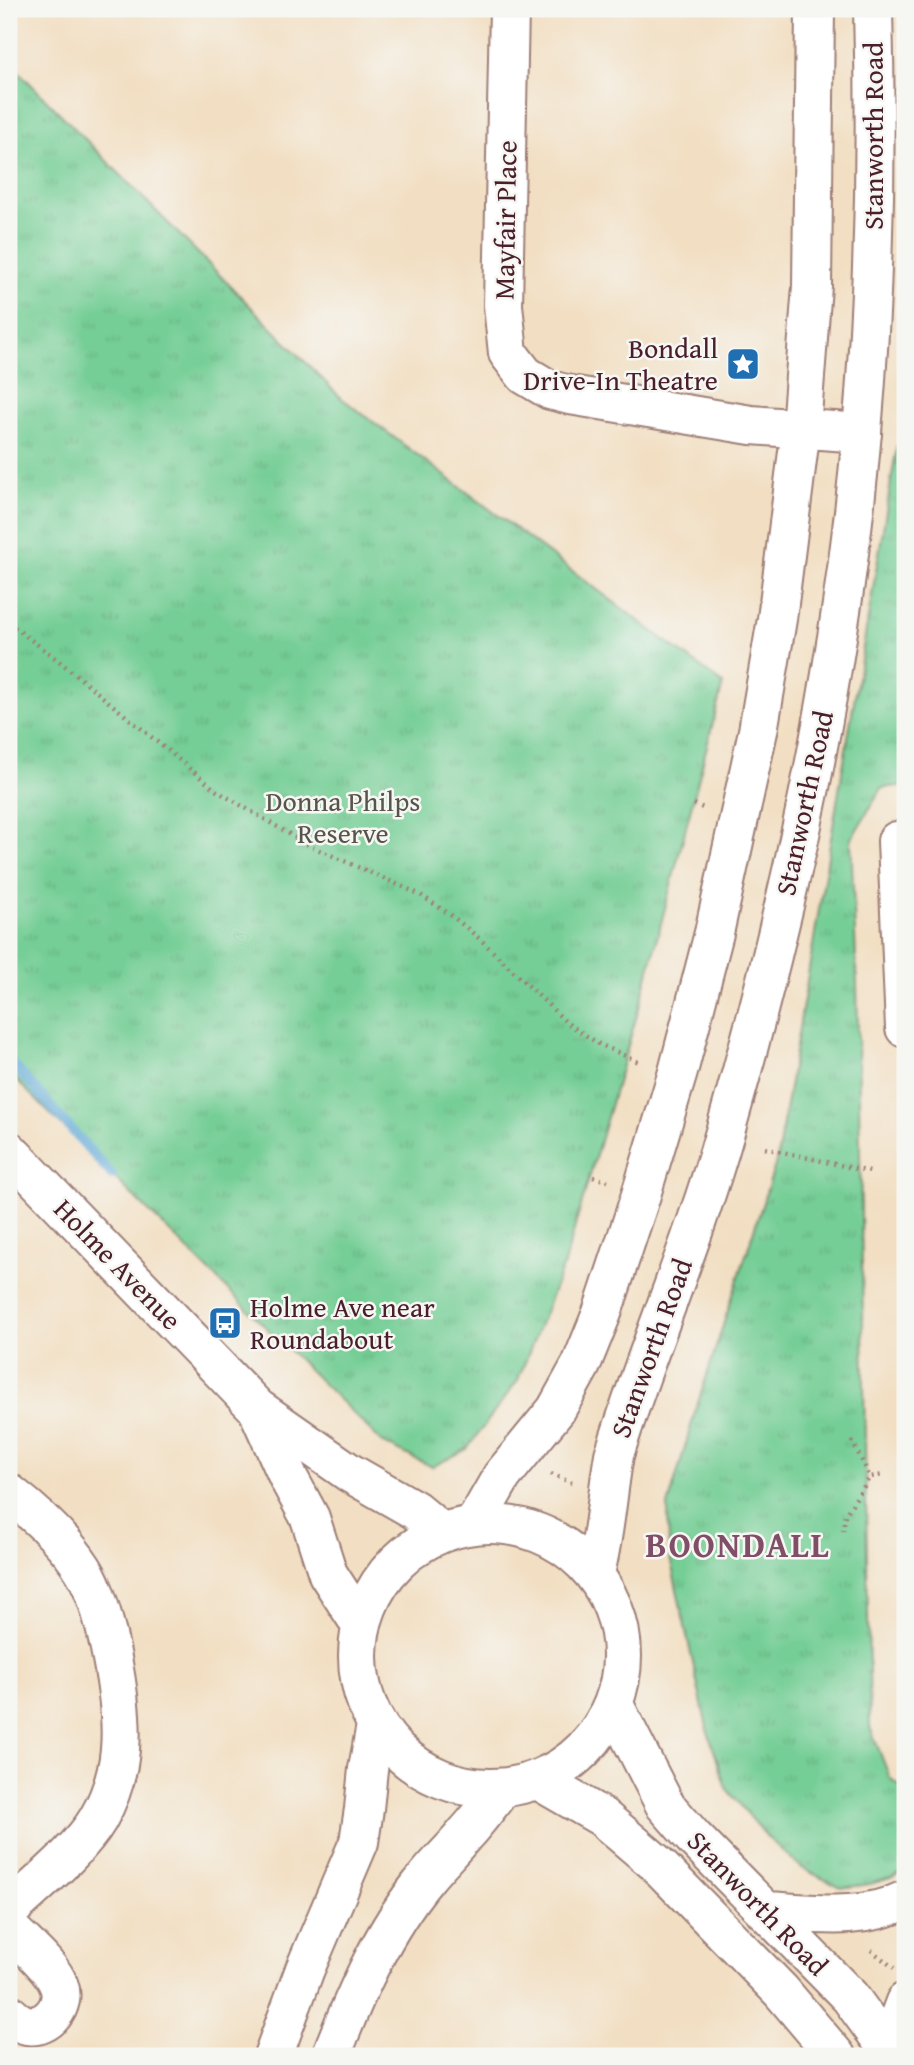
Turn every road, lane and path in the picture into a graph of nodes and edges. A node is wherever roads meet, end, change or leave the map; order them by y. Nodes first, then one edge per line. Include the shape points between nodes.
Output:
1 (509, 9) edge
2 (815, 9) edge
3 (873, 9) edge
4 (801, 428) junction
5 (862, 433) junction
6 (9, 623) edge
7 (897, 841) dead end
8 (905, 1028) edge
9 (641, 1063) dead end
10 (765, 1147) dead end
11 (9, 1152) edge
12 (870, 1172) dead end
13 (593, 1177) dead end
14 (612, 1182) dead end
15 (257, 1408) junction
16 (852, 1441) dead end
17 (544, 1470) dead end
18 (884, 1475) dead end
19 (870, 1477) junction
20 (583, 1489) dead end
21 (9, 1493) edge
22 (458, 1527) junction
23 (843, 1531) dead end
24 (596, 1573) junction
25 (361, 1625) junction
26 (614, 1705) junction
27 (376, 1725) junction
28 (520, 1784) junction
29 (905, 1900) edge
30 (9, 1910) edge
31 (765, 1911) junction
32 (9, 1928) edge
33 (867, 1946) dead end
34 (904, 1988) edge
35 (9, 2014) edge
36 (890, 2052) edge
37 (273, 2056) edge
38 (331, 2056) edge
39 (836, 2056) edge

1 - 4 main road, Mayfair Place via 503,305 508,353 515,365 536,383 570,396 751,425
2 - 4 main road, Stanworth Road via 812,286
3 - 5 main road, Stanworth Road via 873,221
4 - 5 main road, Mayfair Place
4 - 22 main road, Stanworth Road via 777,619 743,804 678,1072 640,1198 581,1365 556,1410
5 - 24 main road, Stanworth Road via 835,644 809,797 785,901 725,1135 614,1455
6 - 9 path via 216,791 308,845 419,894 481,940 567,1023
7 - 8 main road
10 - 12 path
11 - 15 main road, Holme Avenue
13 - 14 path
15 - 22 main road, Holme Avenue via 350,1473 415,1510
15 - 25 main road, Holme Avenue via 310,1518 328,1574
16 - 19 path
17 - 20 path
18 - 19 path
19 - 23 path via 845,1514
21 - 30 main road via 61,1540 99,1602 108,1639 120,1746 117,1773 97,1821
22 - 24 main road via 520,1525 562,1542
22 - 25 main road via 404,1554 377,1586
24 - 26 main road via 613,1603 622,1636 623,1671
25 - 27 main road via 357,1659 363,1693
26 - 28 main road via 596,1737 570,1762
26 - 31 main road, Stanworth Road via 665,1805
27 - 28 main road via 400,1753 430,1775 465,1787
27 - 37 main road via 359,1842
28 - 38 main road via 425,1879 376,1955
28 - 39 main road, Stanworth Road via 602,1817 656,1863 781,1991
29 - 31 main road via 862,1915
31 - 36 main road, Stanworth Road via 850,1997
32 - 35 main road via 53,1974 62,1998 52,2017 34,2025 25,2025
33 - 34 path
34 - 36 main road

